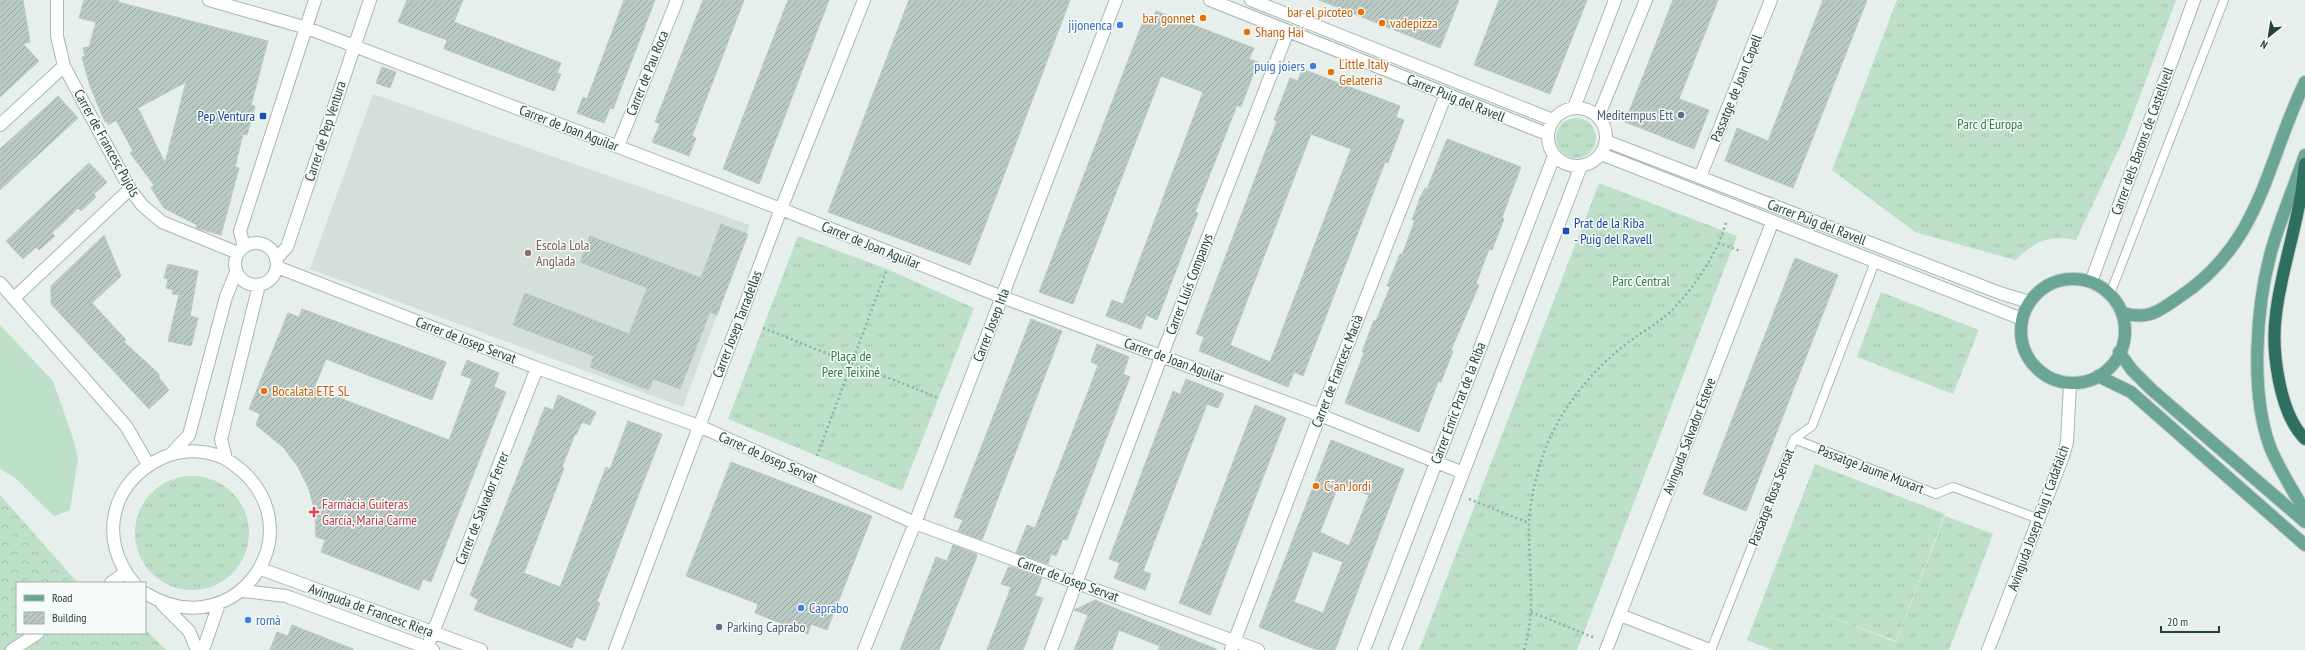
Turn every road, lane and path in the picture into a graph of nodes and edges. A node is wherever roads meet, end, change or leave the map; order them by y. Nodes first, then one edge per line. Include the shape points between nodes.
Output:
1 (57, 0) edge
2 (209, 0) edge
3 (315, 0) edge
4 (370, 0) edge
5 (677, 0) edge
6 (864, 0) edge
7 (1116, 0) edge
8 (1210, 0) edge
9 (1250, 0) edge
10 (1615, 0) edge
11 (1646, 0) edge
12 (1771, 0) edge
13 (2194, 0) edge
14 (2224, 0) edge
15 (307, 28) junction
16 (1288, 31) junction
17 (354, 46) junction
18 (64, 66) junction
19 (2305, 82) edge
20 (1446, 94) junction
21 (1574, 108) junction
22 (1598, 117) junction
23 (1553, 120) junction
24 (0, 125) edge
25 (1547, 134) junction
26 (1606, 141) junction
27 (618, 146) junction
28 (1601, 154) junction
29 (2305, 155) edge
30 (1554, 156) junction
31 (2305, 164) edge
32 (1581, 166) junction
33 (1700, 177) junction
34 (130, 189) junction
35 (781, 209) junction
36 (1726, 223) dead end
37 (1772, 223) junction
38 (1719, 243) junction
39 (240, 250) junction
40 (1740, 251) dead end
41 (1874, 262) junction
42 (276, 263) junction
43 (887, 269) dead end
44 (236, 272) junction
45 (2091, 282) junction
46 (0, 283) edge
47 (259, 285) junction
48 (2110, 294) junction
49 (1002, 297) junction
50 (14, 298) junction
51 (2029, 302) junction
52 (2123, 313) junction
53 (2022, 319) junction
54 (763, 328) dead end
55 (2119, 352) junction
56 (1162, 355) junction
57 (852, 363) junction
58 (537, 368) junction
59 (2098, 376) junction
60 (2070, 383) junction
61 (939, 398) dead end
62 (1320, 415) junction
63 (699, 426) junction
64 (1794, 439) junction
65 (2305, 439) edge
66 (171, 454) junction
67 (817, 456) dead end
68 (226, 459) junction
69 (1436, 462) junction
70 (148, 464) junction
71 (1461, 472) junction
72 (2305, 511) edge
73 (2039, 519) junction
74 (2305, 522) edge
75 (915, 523) junction
76 (2305, 545) edge
77 (261, 569) junction
78 (125, 573) junction
79 (112, 582) edge
80 (133, 582) edge
81 (1078, 583) junction
82 (243, 591) junction
83 (146, 594) edge
84 (159, 602) junction
85 (219, 604) junction
86 (1531, 612) junction
87 (1620, 615) junction
88 (432, 633) junction
89 (36, 634) edge
90 (1233, 646) edge
91 (1607, 647) edge
92 (430, 649) edge
93 (12, 650) edge
94 (198, 650) edge
95 (203, 650) edge
96 (481, 650) edge
97 (615, 650) edge
98 (864, 650) edge
99 (1051, 650) edge
100 (1258, 650) edge
101 (1364, 650) edge
102 (1395, 650) edge
103 (1524, 650) edge
104 (1710, 650) edge
105 (1988, 650) edge

1 - 18 street, Carrer de Francesc Pujols via 57,36
2 - 15 street, Carrer de Joan Aguilar
3 - 15 street
4 - 17 street, Carrer de Pep Ventura
5 - 27 street, Carrer de Pau Roca
6 - 35 street, Carrer Josep Tarradellas
7 - 49 street, Carrer Josep Irla
8 - 16 street, Carrer Puig del Ravell
9 - 23 street, Carrer Puig del Ravell
10 - 21 street
11 - 22 street
12 - 33 street, Passatge de Joan Capell
13 - 45 street, Carrer dels Barons de Castellvell
14 - 48 lane
15 - 17 street, Carrer de Joan Aguilar
15 - 39 street via 240,231
16 - 20 street, Carrer Puig del Ravell
16 - 56 street, Carrer Lluís Companys
17 - 27 street, Carrer de Joan Aguilar
17 - 42 street, Carrer de Pep Ventura via 287,247
18 - 24 street
18 - 34 street, Carrer de Francesc Pujols
19 - 52 main road via 2284,131 2261,198 2235,245 2198,286 2166,307 2149,315 2137,317
20 - 25 street, Carrer Puig del Ravell
20 - 62 street, Carrer de Francesc Macià
21 - 22 street via 1588,110
21 - 23 street via 1558,114
22 - 26 street via 1604,126
23 - 25 street
25 - 30 street via 1548,144
26 - 28 street
26 - 33 street, Carrer Puig del Ravell
27 - 35 street, Carrer de Joan Aguilar
28 - 32 street via 1593,162
28 - 37 street, Carrer Puig del Ravell
29 - 72 main road via 2271,252 2260,314 2257,363 2262,409 2270,447
30 - 32 street via 1566,165
30 - 69 street, Carrer Enric Prat de la Riba
31 - 65 highway via 2299,209 2276,316 2278,377 2283,400
32 - 71 street, Carrer Enric Prat de la Riba
33 - 51 street, Carrer Puig del Ravell
34 - 39 street, Carrer de Francesc Pujols via 142,205 162,222
34 - 50 street
35 - 49 street, Carrer de Joan Aguilar
35 - 63 street, Carrer Josep Tarradellas
36 - 38 path
37 - 41 street, Carrer Puig del Ravell
37 - 87 street, Avinguda Salvador Esteve
38 - 40 path
38 - 86 path via 1705,270 1689,291 1666,315 1600,366 1559,423 1543,455 1530,515
39 - 42 street via 250,243 263,244 274,253
39 - 44 street via 234,265
41 - 53 street, Carrer Puig del Ravell
41 - 64 lane, Passatge Rosa Sensat via 1812,426
42 - 47 street via 271,278
42 - 58 street, Carrer de Josep Servat
43 - 57 path
44 - 47 street via 245,282
44 - 66 street via 226,297 189,435
45 - 48 main road
45 - 51 main road via 2072,279 2054,282 2040,290
46 - 50 street
47 - 68 street via 221,439
48 - 52 main road
49 - 56 street, Carrer de Joan Aguilar
49 - 75 street, Carrer Josep Irla
50 - 70 street via 126,426
51 - 53 main road
52 - 55 main road via 2124,341
53 - 60 main road via 2021,335 2024,350 2031,362 2055,380
54 - 57 path
55 - 59 main road via 2108,368
55 - 74 main road via 2152,390
56 - 62 street, Carrer de Joan Aguilar
56 - 81 street, Carrer Lluís Companys
57 - 61 path
57 - 67 path
58 - 63 street, Carrer de Josep Servat
58 - 88 street, Carrer de Salvador Ferrer
59 - 60 main road
59 - 76 main road via 2130,392
60 - 73 street, Avinguda Josep Puig i Cadafalch via 2067,442
62 - 69 street, Carrer de Joan Aguilar
62 - 90 street, Carrer de Francesc Macià
63 - 75 street, Carrer de Josep Servat
63 - 97 street, Carrer Josep Tarradellas
64 - 73 lane, Passatge Jaume Muxart via 1936,494 1953,487
64 - 104 lane, Passatge Rosa Sensat
66 - 68 street via 190,451
66 - 70 street
68 - 77 street via 247,474 262,495 270,519 270,545
69 - 71 street, Carrer de Joan Aguilar
69 - 101 street, Carrer Enric Prat de la Riba
70 - 78 street via 130,481 118,502 113,526 115,550
71 - 102 street, Carrer Enric Prat de la Riba
73 - 105 street, Avinguda Josep Puig i Cadafalch
75 - 81 street, Carrer de Josep Servat
75 - 98 street, Carrer Josep Irla
77 - 82 street
77 - 88 street, Avinguda de Francesc Riera
78 - 79 street
78 - 80 street
81 - 90 street, Carrer de Josep Servat
81 - 99 street, Carrer Lluís Companys
82 - 85 street
82 - 92 street, Avinguda de Francesc Riera via 286,596
83 - 84 street
84 - 85 street via 179,608 199,609
84 - 94 street via 189,631
85 - 95 street
86 - 91 path
86 - 103 path via 1529,636
87 - 91 street, Avinguda Salvador Esteve
87 - 104 street
88 - 92 street, Carrer de Salvador Ferrer
88 - 96 street, Avinguda de Francesc Riera
89 - 93 street
90 - 100 street, Carrer de Josep Servat

